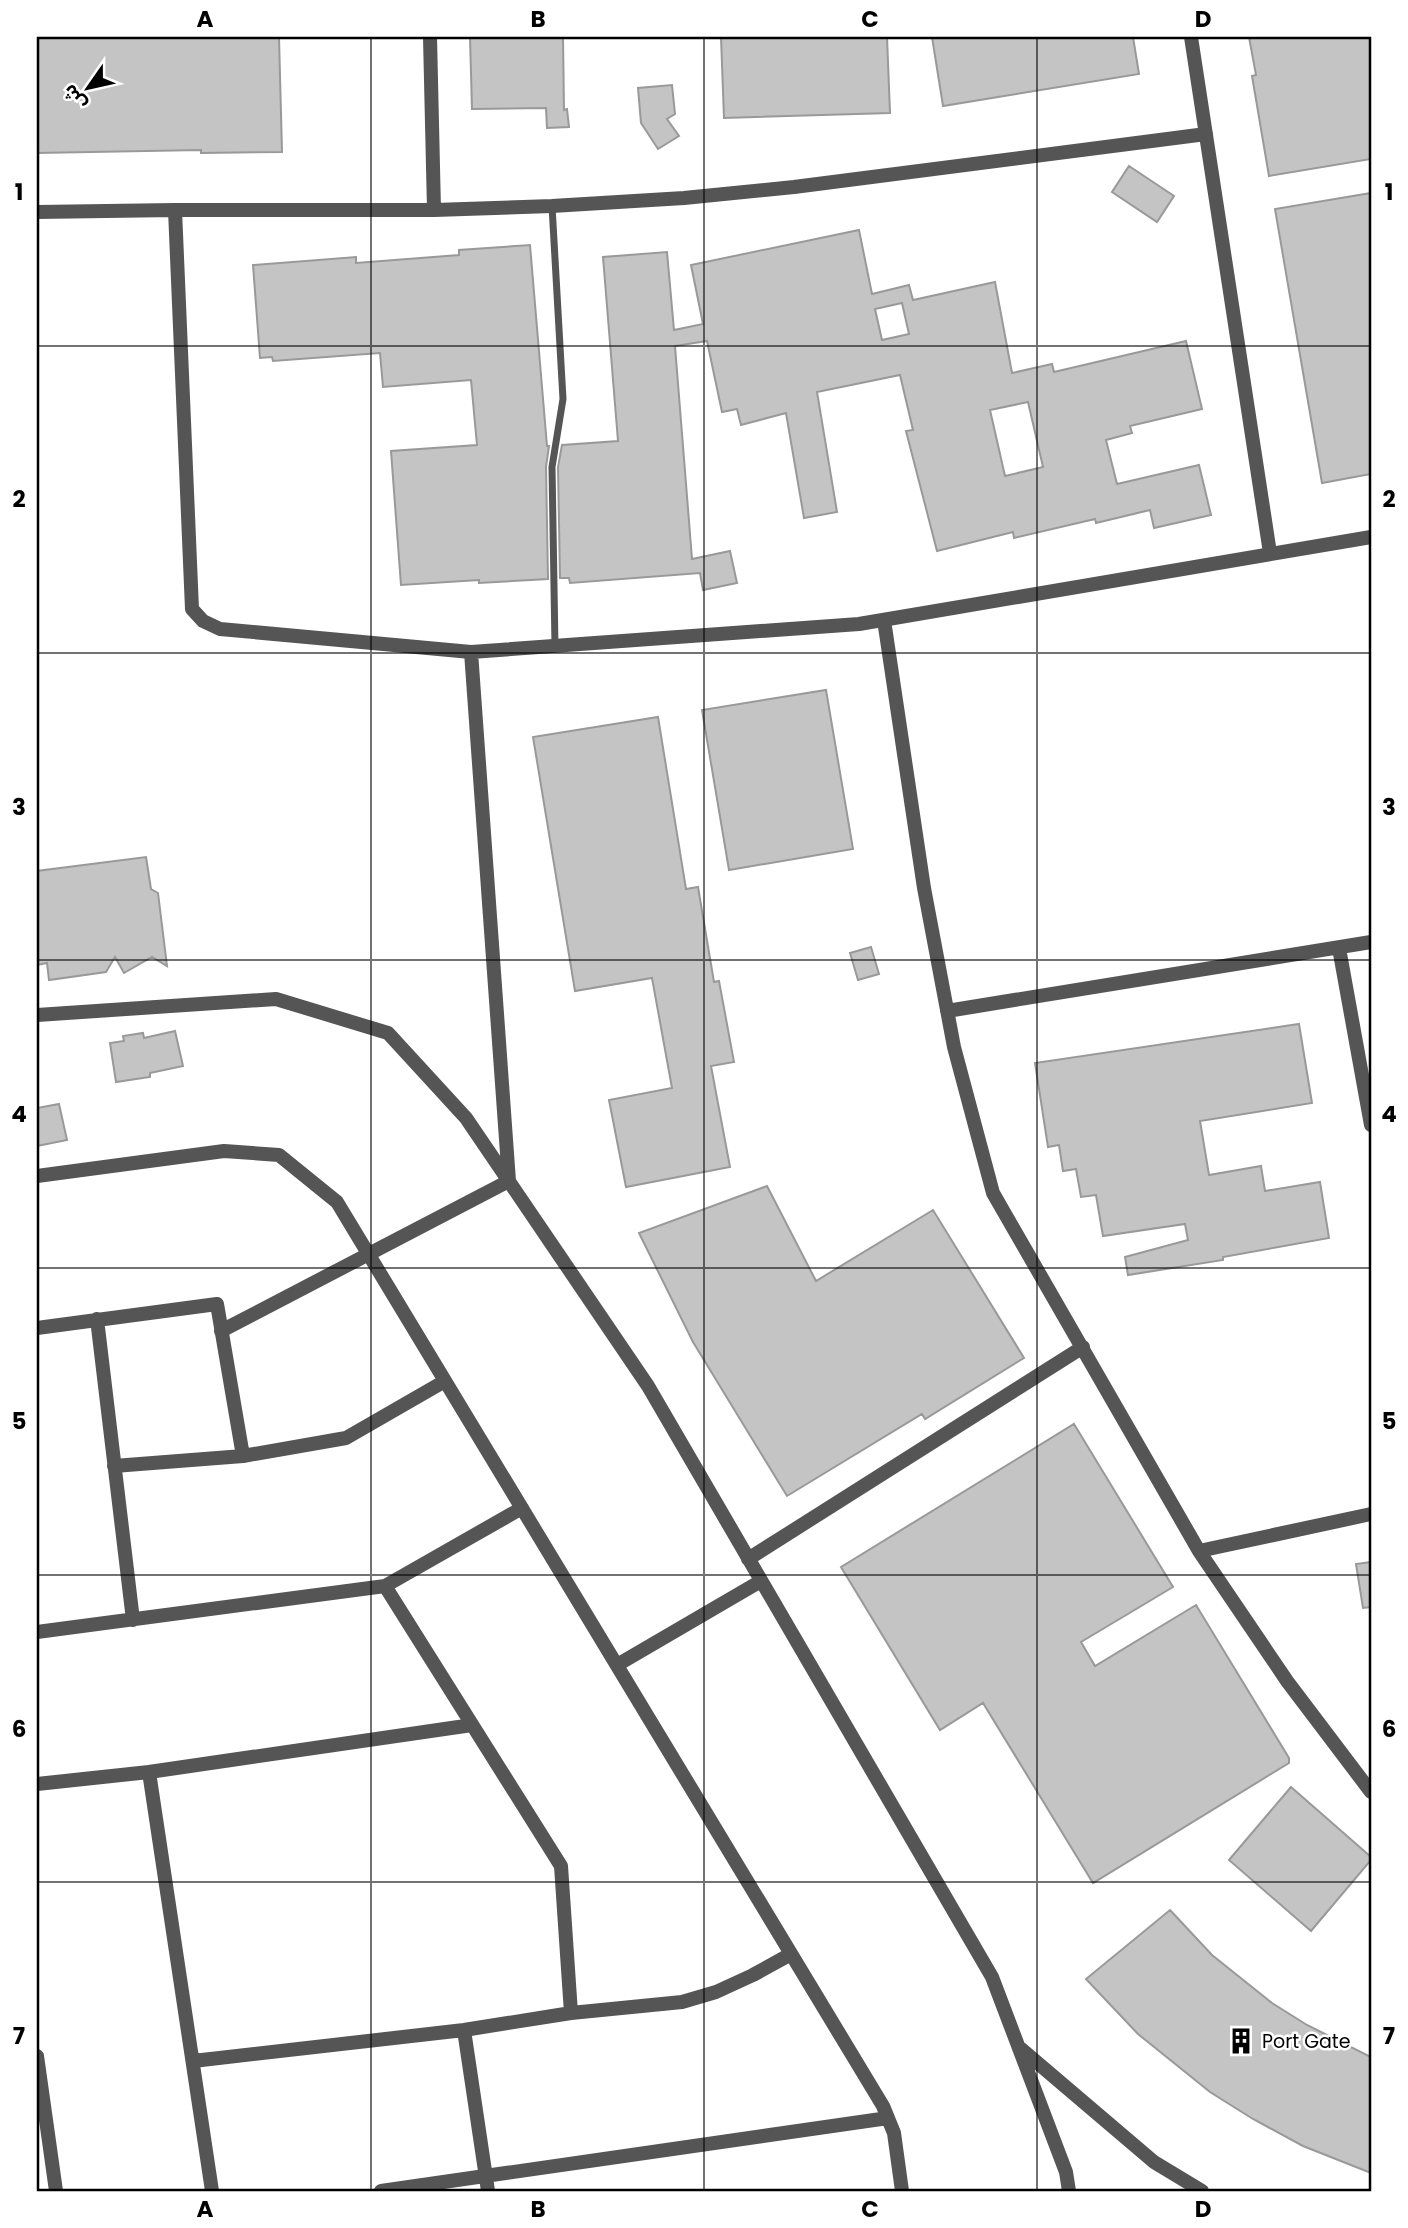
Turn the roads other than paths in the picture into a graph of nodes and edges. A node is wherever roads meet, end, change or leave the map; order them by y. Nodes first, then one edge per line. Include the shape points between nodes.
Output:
1 (430, 37) edge
2 (1191, 37) edge
3 (1206, 135) junction
4 (552, 206) junction
5 (176, 210) junction
6 (434, 210) junction
7 (37, 212) edge
8 (1371, 537) edge
9 (1270, 553) junction
10 (884, 620) junction
11 (555, 646) junction
12 (471, 652) junction
13 (1371, 942) edge
14 (1339, 948) junction
15 (947, 1011) junction
16 (37, 1015) edge
17 (1371, 1125) edge
18 (37, 1176) edge
19 (509, 1181) junction
20 (369, 1255) junction
21 (97, 1319) junction
22 (37, 1328) edge
23 (221, 1331) junction
24 (1083, 1347) junction
25 (445, 1381) junction
26 (243, 1456) junction
27 (114, 1466) junction
28 (522, 1508) junction
29 (1371, 1514) edge
30 (1199, 1551) junction
31 (748, 1559) junction
32 (761, 1581) junction
33 (385, 1586) junction
34 (133, 1620) junction
35 (37, 1632) edge
36 (617, 1665) junction
37 (472, 1725) junction
38 (149, 1772) junction
39 (37, 1784) edge
40 (1371, 1791) edge
41 (791, 1954) junction
42 (571, 2013) junction
43 (464, 2030) junction
44 (1018, 2046) junction
45 (37, 2056) edge
46 (193, 2061) junction
47 (888, 2118) junction
48 (486, 2176) junction
49 (56, 2191) edge
50 (212, 2191) edge
51 (382, 2191) edge
52 (488, 2191) edge
53 (902, 2191) edge
54 (1069, 2191) edge
55 (1202, 2191) edge

1 - 6 street
2 - 3 street
3 - 4 street via 794,187
3 - 9 street
4 - 6 street
4 - 11 lane via 563,399 552,467
5 - 6 street
5 - 7 street
5 - 12 street via 192,609 202,621 220,629
8 - 9 street
9 - 10 street
10 - 11 street
10 - 15 street
11 - 12 street
12 - 19 street
13 - 14 street
14 - 15 street
14 - 17 street
15 - 24 street via 993,1193
16 - 19 street via 276,999 388,1034 466,1118
18 - 20 street via 224,1151 279,1155 337,1202
19 - 20 street
19 - 31 street via 648,1387
20 - 23 street
20 - 25 street
21 - 22 street
21 - 23 street via 217,1304
21 - 27 street
23 - 26 street
24 - 30 street
24 - 31 street
25 - 26 street via 346,1438
25 - 28 street
26 - 27 street
27 - 34 street
28 - 33 street
28 - 36 street
29 - 30 street
30 - 40 street via 1287,1681
31 - 32 street
32 - 36 street
32 - 44 street via 992,1977
33 - 34 street
33 - 37 street
34 - 35 street
36 - 41 street
37 - 38 street
37 - 42 street via 561,1866
38 - 39 street
38 - 46 street
41 - 42 street via 716,1992 682,2002
41 - 47 street
42 - 43 street
43 - 46 street
43 - 48 street
44 - 54 street
44 - 55 street via 1154,2162
45 - 49 street
46 - 50 street
47 - 48 street
47 - 53 street
48 - 51 street
48 - 52 street

